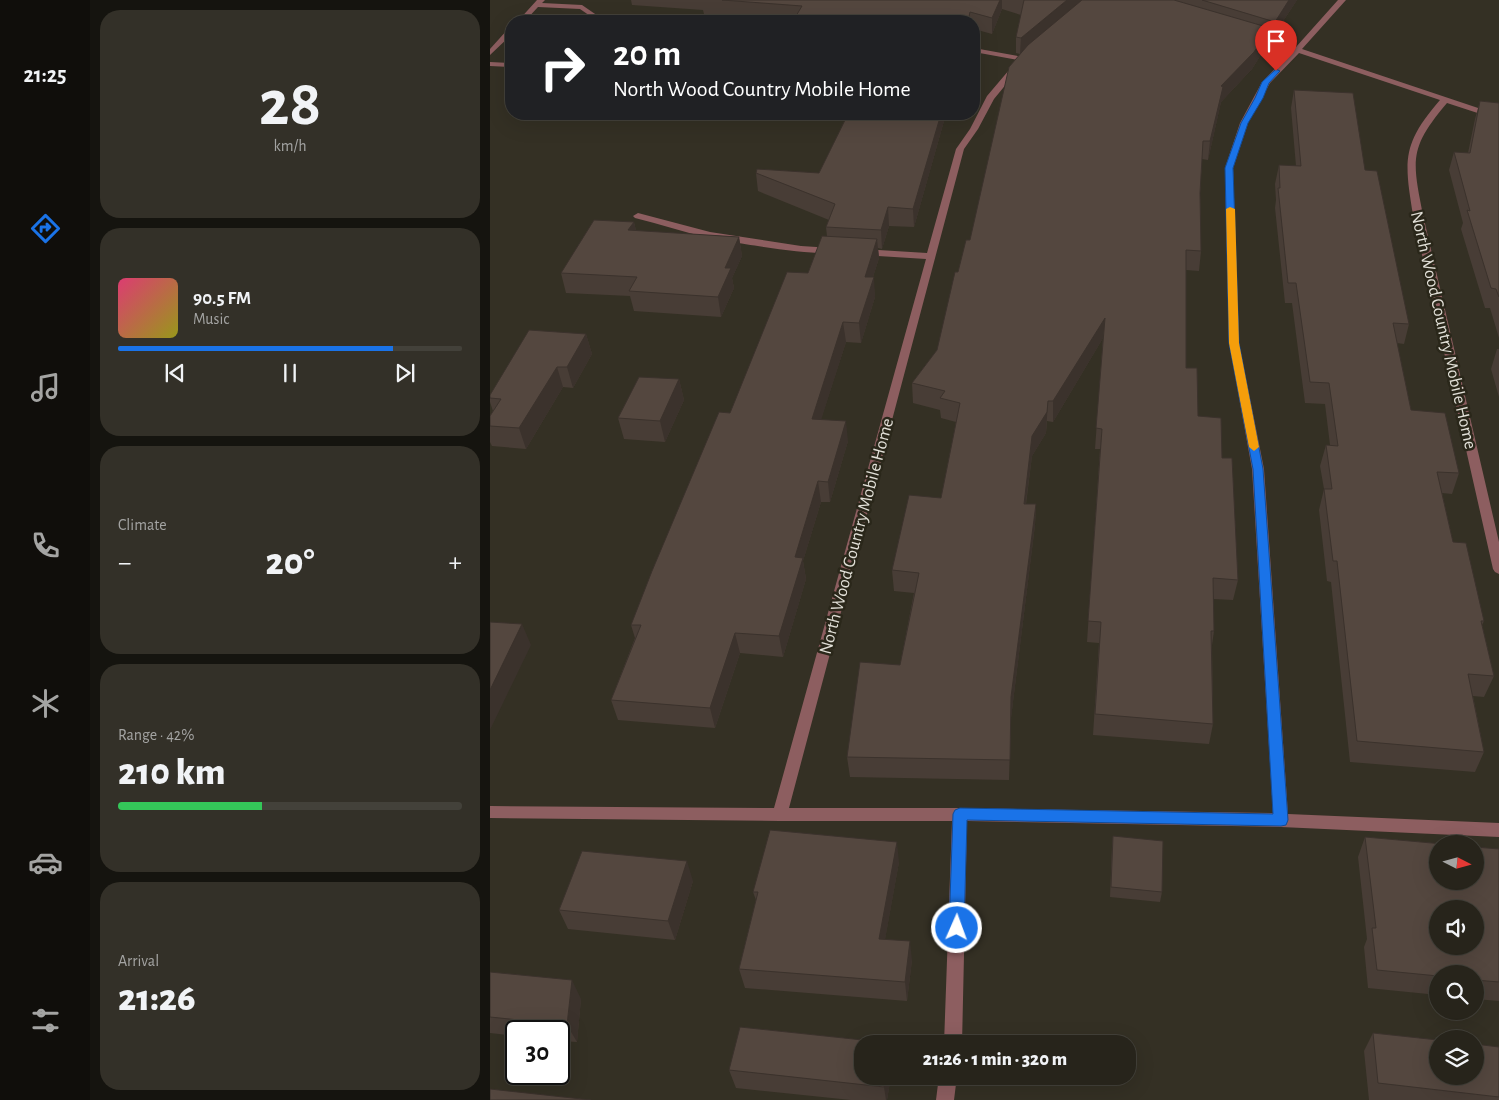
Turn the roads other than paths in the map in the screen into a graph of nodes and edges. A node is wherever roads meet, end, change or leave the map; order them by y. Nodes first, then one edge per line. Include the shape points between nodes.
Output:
1 (1342, 0) edge
2 (539, 2) edge
3 (527, 15) edge
4 (592, 15) edge
5 (1242, 33) edge
6 (505, 40) edge
7 (1298, 50) junction
8 (980, 51) edge
9 (490, 53) edge
10 (490, 64) edge
11 (505, 65) edge
12 (1446, 99) junction
13 (980, 117) edge
14 (1499, 118) edge
15 (978, 120) edge
16 (638, 216) dead end
17 (932, 256) junction
18 (1499, 569) edge
19 (490, 813) edge
20 (960, 814) junction
21 (780, 815) junction
22 (1281, 820) junction
23 (1499, 830) edge
24 (953, 1035) edge
25 (947, 1085) edge
26 (945, 1100) edge

1 - 7 street
2 - 3 street
2 - 4 street via 582,7
5 - 7 street
6 - 9 street
7 - 12 street
7 - 22 street via 1266,82 1244,123 1229,168 1234,343 1258,469
8 - 13 street, North Wood Country Mobile Home via 1026,56 990,98
10 - 11 street
12 - 14 street
12 - 18 street, North Wood Country Mobile Home via 1421,128 1413,145 1410,168
15 - 17 street, North Wood Country Mobile Home via 960,149
16 - 17 street via 710,235 801,249
17 - 21 street, North Wood Country Mobile Home
19 - 21 street
20 - 21 street
20 - 22 street
20 - 24 street
22 - 23 street
25 - 26 street

